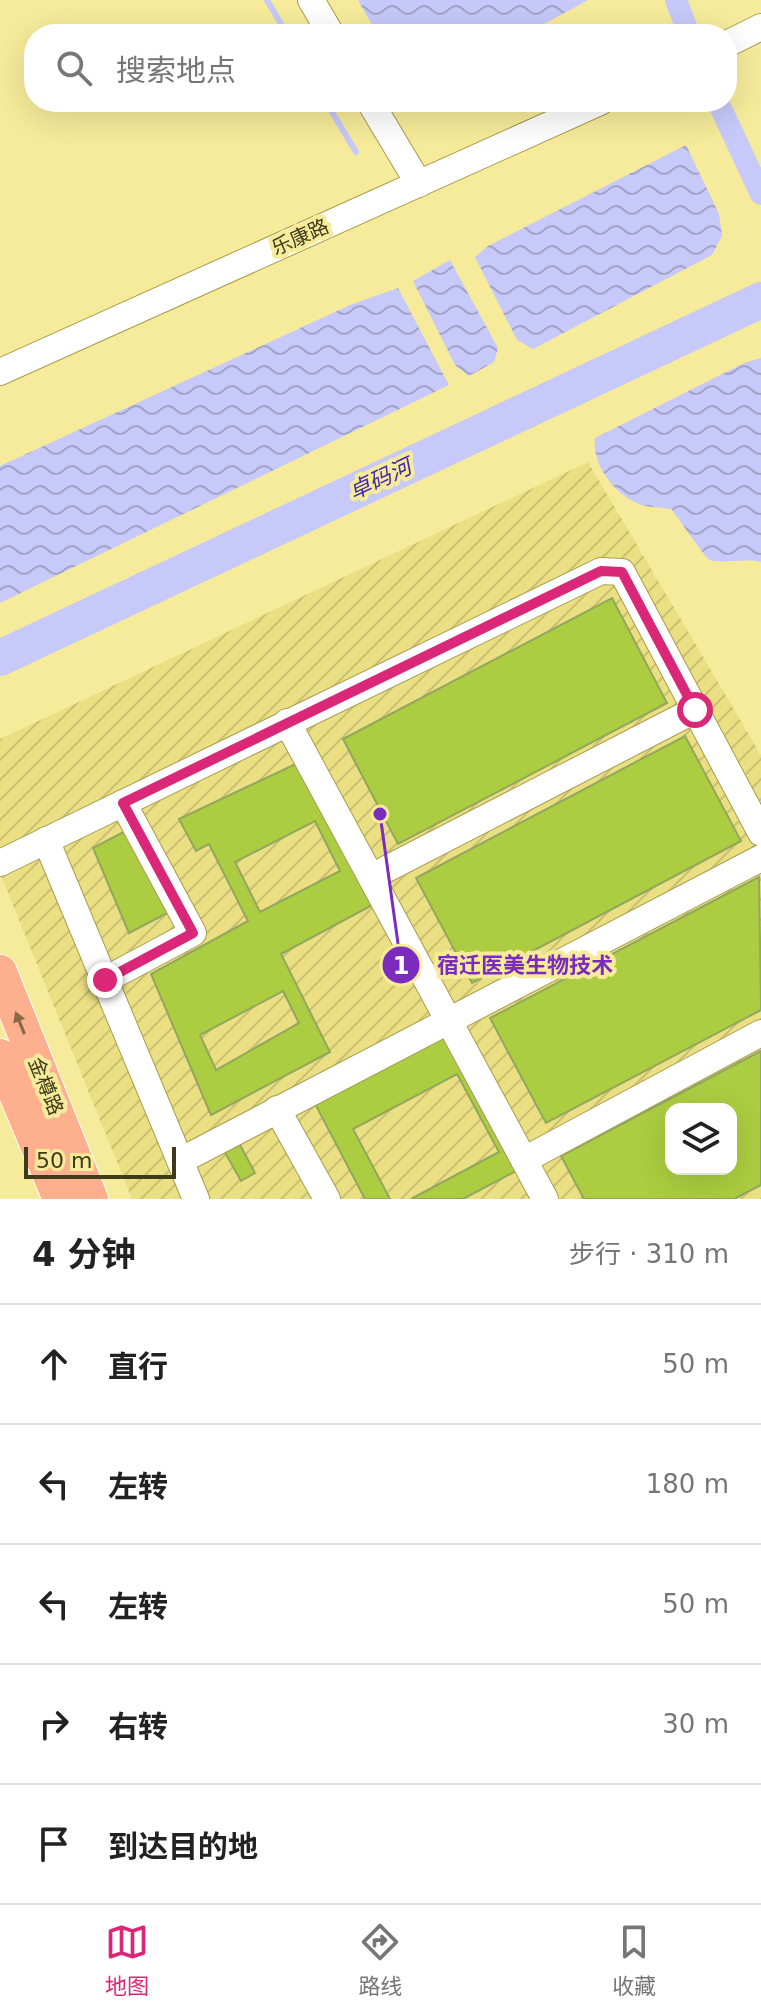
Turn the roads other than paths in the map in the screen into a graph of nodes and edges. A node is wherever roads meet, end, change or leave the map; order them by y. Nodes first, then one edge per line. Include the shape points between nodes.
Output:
1 (311, 0) edge
2 (325, 24) edge
3 (761, 27) edge
4 (737, 39) edge
5 (376, 112) edge
6 (578, 112) edge
7 (419, 184) junction
8 (0, 372) edge
9 (695, 710) junction
10 (287, 722) junction
11 (123, 803) junction
12 (761, 833) edge
13 (46, 840) junction
14 (761, 858) edge
15 (0, 863) edge
16 (371, 877) junction
17 (0, 972) edge
18 (105, 980) junction
19 (448, 1020) junction
20 (761, 1033) edge
21 (0, 1056) edge
22 (277, 1109) junction
23 (524, 1160) junction
24 (180, 1161) junction
25 (539, 1197) edge
26 (60, 1199) edge
27 (91, 1199) edge
28 (196, 1199) edge
29 (327, 1199) edge

1 - 2 street
3 - 4 street
5 - 7 street
6 - 7 street, 乐康路
7 - 8 street, 乐康路
9 - 10 street via 622,572 601,571
9 - 12 street
9 - 16 street
10 - 11 street
10 - 16 street
11 - 13 street
11 - 18 street via 193,933
13 - 15 street
13 - 18 street
14 - 19 street
16 - 19 street
27 -> 17 main road, 金樽路
18 - 24 street
19 - 22 street
19 - 23 street
20 - 23 street
21 - 26 main road, 金樽路
22 - 24 street
22 - 29 street
23 - 25 street
24 - 28 street

